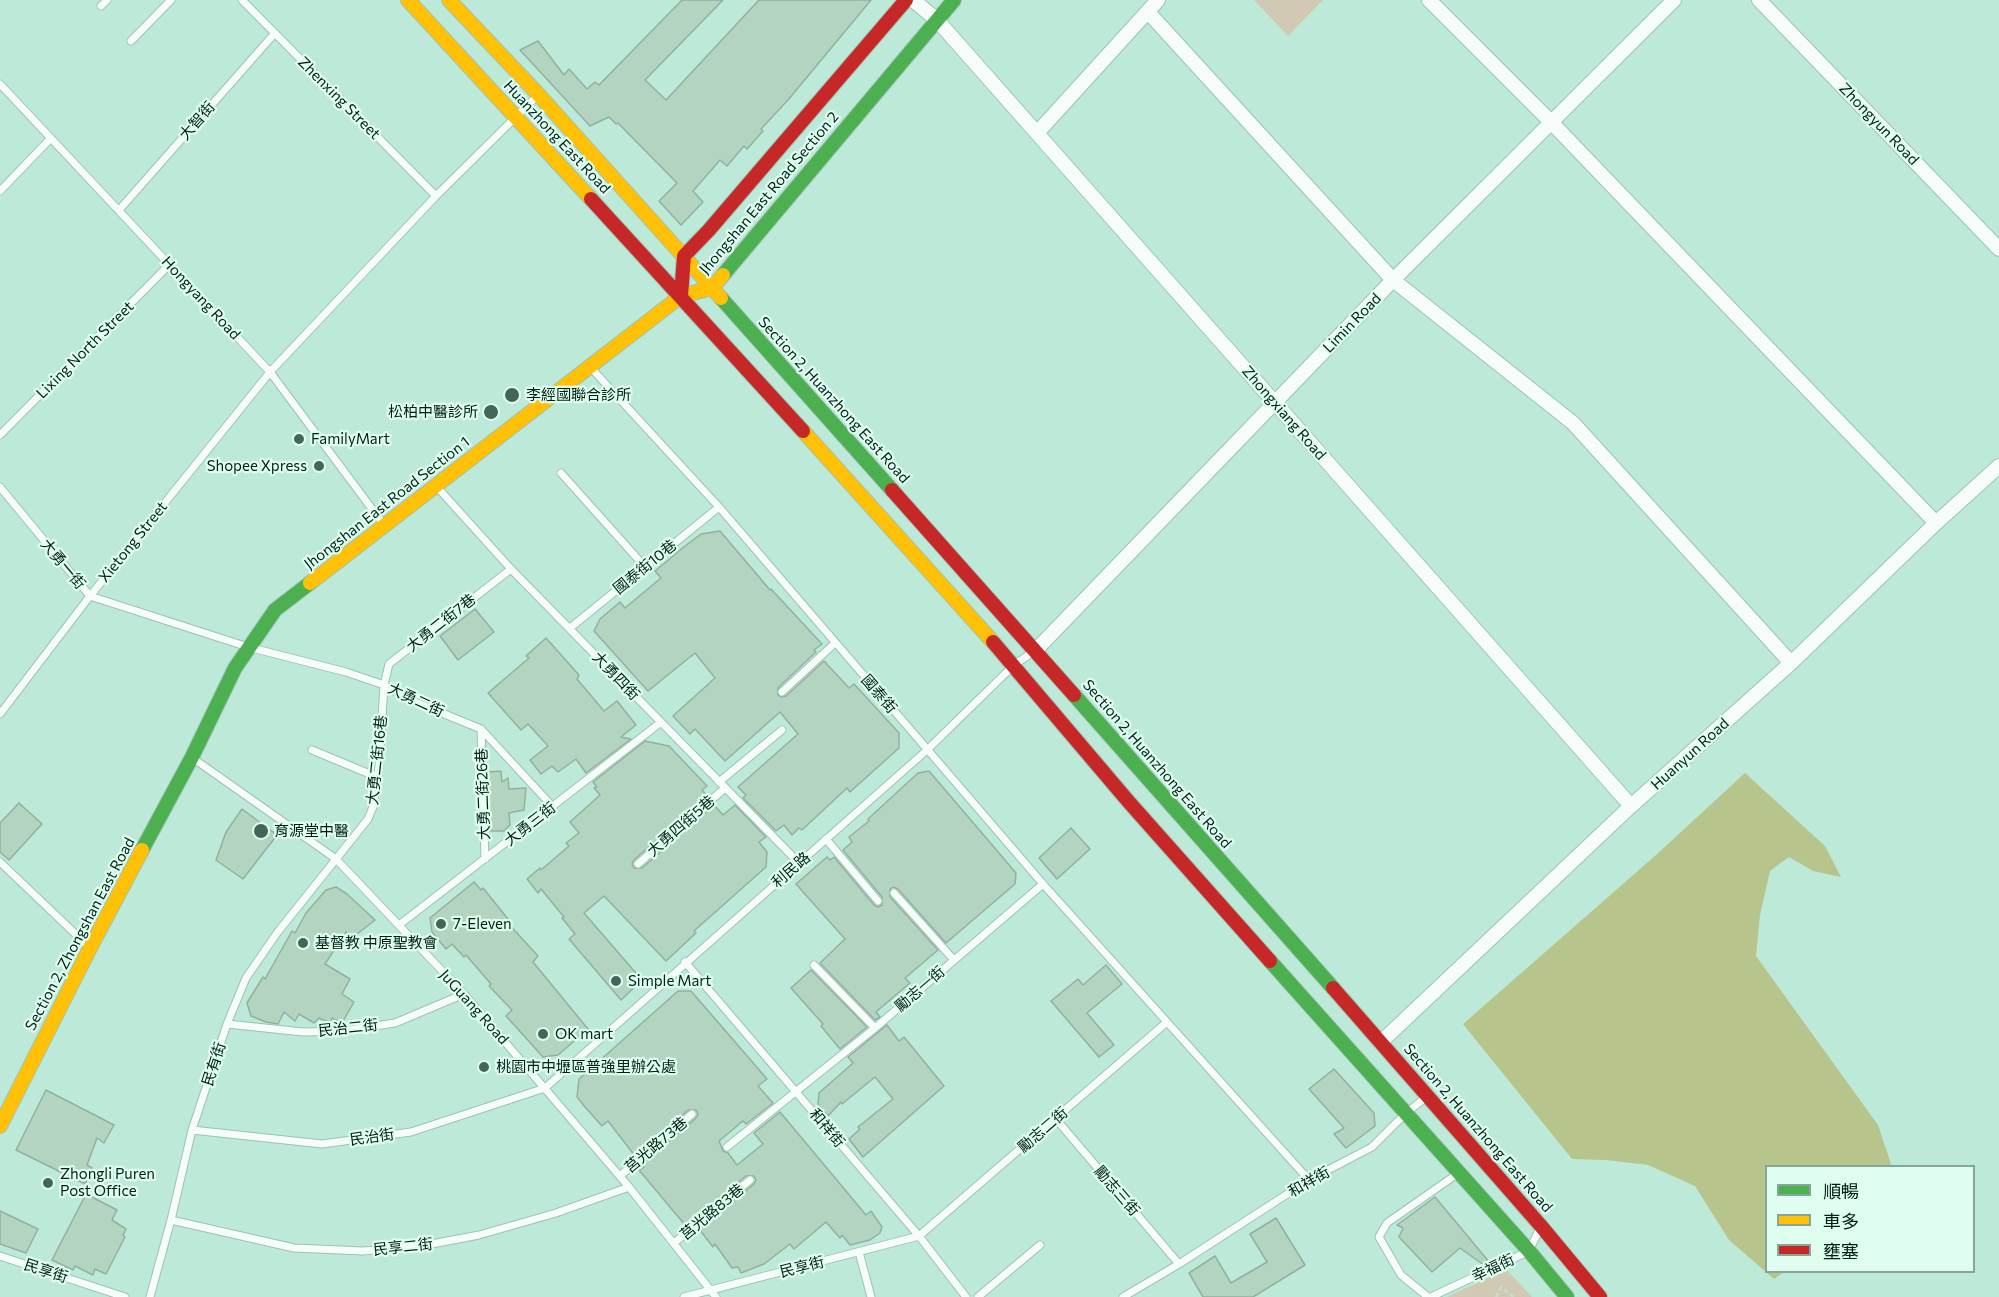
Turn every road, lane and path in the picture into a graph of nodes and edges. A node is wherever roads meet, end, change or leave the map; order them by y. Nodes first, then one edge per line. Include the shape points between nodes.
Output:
1 (107, 0) edge
2 (171, 0) edge
3 (242, 0) edge
4 (408, 0) edge
5 (449, 0) edge
6 (906, 0) edge
7 (913, 0) edge
8 (954, 0) edge
9 (1158, 0) edge
10 (1428, 0) edge
11 (1674, 0) edge
12 (1759, 0) edge
13 (101, 6) dead end
14 (1148, 12) junction
15 (937, 20) junction
16 (275, 33) junction
17 (131, 41) dead end
18 (0, 84) edge
19 (538, 94) junction
20 (516, 118) junction
21 (1551, 122) junction
22 (1037, 133) junction
23 (50, 138) junction
24 (0, 191) edge
25 (436, 196) junction
26 (120, 209) junction
27 (1999, 249) edge
28 (684, 256) junction
29 (170, 264) junction
30 (1393, 280) junction
31 (712, 288) junction
32 (681, 296) junction
33 (591, 367) junction
34 (270, 372) junction
35 (1274, 402) junction
36 (0, 435) edge
37 (1999, 466) edge
38 (561, 473) dead end
39 (0, 487) edge
40 (436, 487) junction
41 (720, 507) junction
42 (1936, 523) junction
43 (386, 527) junction
44 (645, 567) junction
45 (511, 569) junction
46 (90, 596) junction
47 (570, 628) junction
48 (835, 643) junction
49 (248, 647) junction
50 (1035, 651) junction
51 (1791, 663) junction
52 (1014, 665) junction
53 (384, 685) junction
54 (782, 692) dead end
55 (0, 714) edge
56 (660, 723) junction
57 (481, 729) junction
58 (782, 730) dead end
59 (312, 750) dead end
60 (927, 750) junction
61 (192, 758) junction
62 (377, 777) junction
63 (719, 782) junction
64 (725, 788) junction
65 (1631, 806) junction
66 (553, 807) junction
67 (826, 839) junction
68 (336, 859) junction
69 (485, 859) junction
70 (0, 862) edge
71 (799, 863) junction
72 (638, 864) dead end
73 (1043, 884) junction
74 (894, 893) dead end
75 (878, 901) dead end
76 (399, 925) junction
77 (90, 948) junction
78 (954, 960) junction
79 (685, 962) junction
80 (814, 965) dead end
81 (464, 994) junction
82 (1167, 1022) junction
83 (227, 1024) junction
84 (875, 1028) junction
85 (1381, 1042) junction
86 (545, 1088) junction
87 (795, 1091) junction
88 (1427, 1096) junction
89 (692, 1114) dead end
90 (1405, 1114) junction
91 (1056, 1119) junction
92 (0, 1126) edge
93 (192, 1130) junction
94 (727, 1147) dead end
95 (1459, 1173) junction
96 (620, 1176) junction
97 (750, 1180) dead end
98 (1310, 1180) junction
99 (629, 1187) junction
100 (171, 1220) junction
101 (1541, 1226) junction
102 (919, 1236) junction
103 (674, 1243) junction
104 (1040, 1245) dead end
105 (1529, 1251) junction
106 (859, 1252) junction
107 (0, 1256) edge
108 (1179, 1264) junction
109 (714, 1294) edge
110 (126, 1297) edge
111 (150, 1297) edge
112 (684, 1297) edge
113 (871, 1297) edge
114 (966, 1297) edge
115 (978, 1297) edge
116 (1124, 1297) edge
117 (1430, 1297) edge
118 (1496, 1297) edge
119 (1514, 1297) edge
120 (1567, 1297) edge
121 (1599, 1297) edge

1 - 13 lane
2 - 17 lane
3 - 16 lane, Zhenxing Street
4 - 20 street, Huanzhong East Road
5 - 19 street, Huanzhong East Road
6 - 28 street, Jhongshan East Road Section 2
7 - 15 street, Zhongxiang Road
8 - 15 street, Jhongshan East Road Section 2
9 - 14 street
10 - 21 street
11 - 21 street, Limin Road
12 - 27 street, Zhongyun Road
14 - 22 street
14 - 30 street
15 - 22 street, Zhongxiang Road
15 - 31 street, Jhongshan East Road Section 2
16 - 25 lane, Zhenxing Street
16 - 26 lane, 大智街
18 - 23 lane, Hongyang Road
19 - 20 lane
19 - 28 street, Huanzhong East Road
20 - 25 lane
20 - 32 street, Huanzhong East Road
21 - 30 street, Limin Road
21 - 42 street
22 - 35 street, Zhongxiang Road
23 - 24 lane
23 - 26 lane, Hongyang Road
25 - 34 lane
26 - 29 lane, Hongyang Road
28 - 31 street, Section 2, Huanzhong East Road
28 - 32 street, Jhongshan East Road Section 2
29 - 34 lane, Hongyang Road
29 - 36 lane, Lixing North Street
30 - 35 street, Limin Road
30 - 51 street via 1573,423
31 - 32 street, Jhongshan East Road Section 2
31 - 50 street, Section 2, Huanzhong East Road
32 - 33 street, Jhongshan East Road Section 1
32 - 52 street
33 - 40 street, Jhongshan East Road Section 1
33 - 41 lane, 國泰街
34 - 43 lane, Hongyang Road
34 - 46 lane, Xietong Street
35 - 50 street, Limin Road
35 - 65 street, Zhongxiang Road
37 - 42 street, Huanyun Road
38 - 44 lane
39 - 46 lane, 大勇一街
40 - 43 street, Jhongshan East Road Section 1
40 - 45 lane, 大勇四街
41 - 44 lane, 國泰街10巷
41 - 48 lane, 國泰街
42 - 51 street, Huanyun Road
43 - 49 street, Jhongshan East Road Section 1 via 275,610
44 - 47 lane, 國泰街10巷
45 - 47 lane, 大勇四街
45 - 53 lane, 大勇二街7巷 via 389,664
46 - 49 lane, 大勇一街
46 - 55 lane, Xietong Street
47 - 56 lane, 大勇四街
48 - 54 lane
48 - 60 lane, 國泰街
49 - 53 lane, 大勇二街
49 - 61 street, Jhongshan East Road Section 1
50 - 52 lane, 利民路
50 - 85 street, Section 2, Huanzhong East Road
51 - 65 street, Huanyun Road
52 - 60 lane, 利民路
52 - 90 street via 1128,801
53 - 57 lane, 大勇二街
53 - 62 lane, 大勇二街16巷
56 - 63 lane, 大勇四街
56 - 66 lane, 大勇三街
57 - 66 lane, 大勇二街
57 - 69 lane, 大勇二街26巷
58 - 63 lane
59 - 62 lane
60 - 67 lane, 利民路
60 - 73 lane, 國泰街
61 - 68 lane, JuGuang Road
61 - 77 street, Section 2, Zhongshan East Road
62 - 68 lane, 大勇二街16巷 via 368,819
63 - 64 lane, 大勇四街
64 - 71 lane, 大勇四街
64 - 72 lane, 大勇四街5巷
65 - 85 street, Huanyun Road
66 - 69 lane, 大勇三街
67 - 71 lane, 利民路
67 - 75 lane
68 - 76 lane, JuGuang Road
68 - 83 lane, 民有街 via 246,978
69 - 76 lane, 大勇三街
70 - 77 lane
71 - 79 lane, 利民路
73 - 78 lane, 勵志一街
73 - 82 lane, 國泰街
74 - 78 lane
76 - 81 lane, JuGuang Road
77 - 92 street, Section 2, Zhongshan East Road
78 - 84 lane, 勵志一街
79 - 86 lane, 利民路
79 - 87 lane, 和祥街
80 - 84 lane
81 - 83 lane, 民治二街 via 395,1023 343,1031 303,1032
81 - 86 lane, JuGuang Road
82 - 91 lane, 勵志二街
82 - 98 lane, 國泰街
83 - 93 lane, 民有街
84 - 87 lane, 勵志一街
85 - 88 street, Section 2, Huanzhong East Road
86 - 93 lane, 民治街 via 411,1132 322,1144
86 - 96 lane, JuGuang Road
87 - 94 lane, 勵志一街
87 - 102 lane, 和祥街
88 - 90 lane, 和祥街
88 - 101 street, Section 2, Huanzhong East Road
89 - 96 lane, 莒光路73巷
90 - 95 street
90 - 98 lane, 和祥街 via 1372,1147
91 - 102 lane, 勵志二街
91 - 108 lane, 勵志三街
93 - 100 lane, 民有街
95 - 105 street
95 - 117 lane via 1387,1223 1379,1237 1401,1275
96 - 99 lane, JuGuang Road
97 - 103 lane, 莒光路83巷
98 - 108 lane, 和祥街
99 - 100 lane, 民享二街 via 479,1235 363,1251 294,1248
99 - 103 lane, JuGuang Road
100 - 111 lane, 民有街
101 - 105 lane, 幸福街
101 - 121 street, Section 2, Huanzhong East Road
102 - 106 lane, 民享街
102 - 114 lane, 和祥街
103 - 109 lane, JuGuang Road
104 - 115 lane
105 - 117 lane, 幸福街
105 - 120 street
106 - 109 lane, 民享街
106 - 113 lane
107 - 110 lane, 民享街
108 - 116 lane, 和祥街
109 - 112 lane, 民享街
118 - 119 path via 1502,1287

